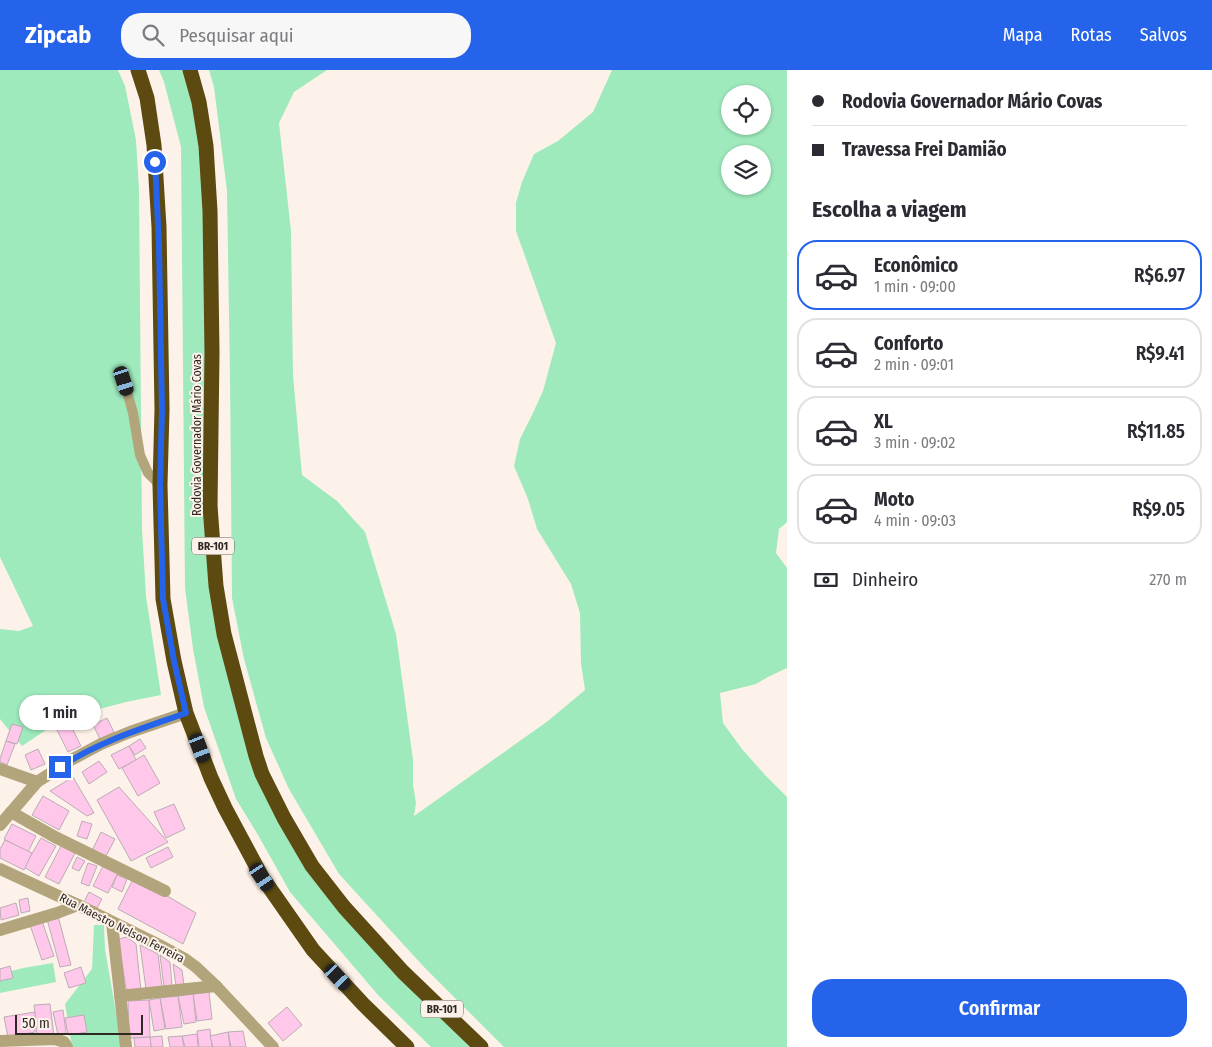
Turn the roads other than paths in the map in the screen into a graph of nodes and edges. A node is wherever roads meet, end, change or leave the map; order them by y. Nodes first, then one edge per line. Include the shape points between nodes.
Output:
1 (138, 70) edge
2 (190, 70) edge
3 (124, 381) dead end
4 (160, 485) junction
5 (186, 713) junction
6 (0, 769) edge
7 (36, 782) junction
8 (11, 812) junction
9 (0, 824) edge
10 (0, 869) edge
11 (164, 891) dead end
12 (78, 905) junction
13 (112, 923) junction
14 (0, 930) edge
15 (216, 986) junction
16 (120, 996) junction
17 (0, 1041) edge
18 (67, 1047) edge
19 (126, 1047) edge
20 (273, 1047) edge
21 (407, 1047) edge
22 (481, 1047) edge

1 - 4 highway via 147,98 154,145 159,227
2 - 22 highway, Rodovia Governador Mário Covas / BR-101 via 206,146 210,211 210,506 216,586 224,634 256,756 284,818 312,866 403,972
3 - 4 lane via 140,455 148,473
4 - 5 highway via 163,599
5 - 7 street via 101,744
5 - 21 highway via 211,778 262,877 313,950
6 - 7 street
7 - 8 street
8 - 9 street
8 - 11 street
10 - 12 street, Rua Maestro Nelson Ferreira
12 - 13 street, Rua Maestro Nelson Ferreira
12 - 14 street
13 - 15 street, Rua Maestro Nelson Ferreira via 185,959
13 - 16 street
15 - 16 street
15 - 20 street, Rua Maestro Nelson Ferreira
16 - 19 street
17 - 18 street via 55,1039

